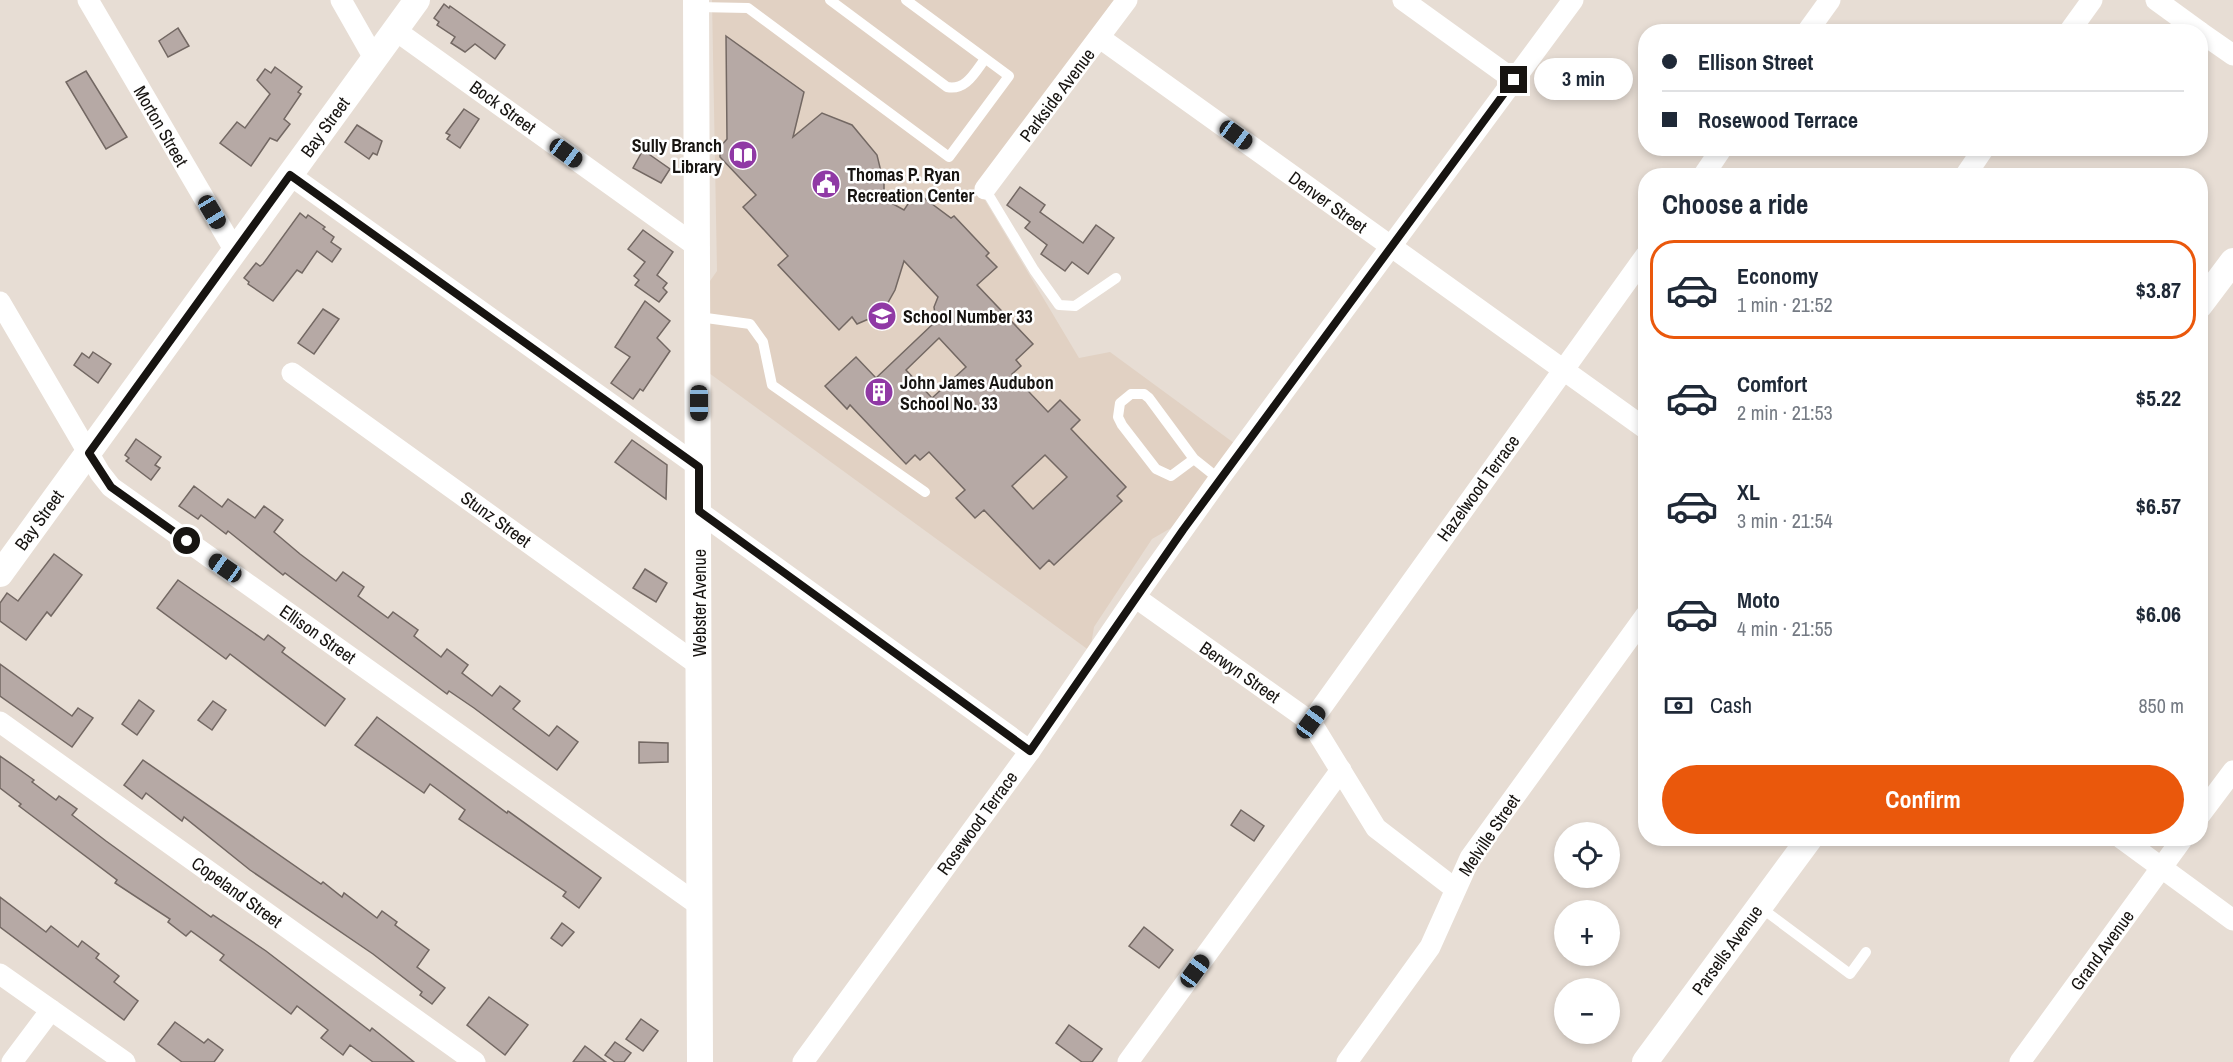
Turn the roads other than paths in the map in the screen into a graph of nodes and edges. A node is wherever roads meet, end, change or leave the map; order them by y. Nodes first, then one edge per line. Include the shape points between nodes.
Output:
1 (88, 0) edge
2 (340, 0) edge
3 (417, 0) edge
4 (830, 0) edge
5 (906, 0) edge
6 (1127, 0) edge
7 (1403, 0) edge
8 (1573, 0) edge
9 (1830, 0) edge
10 (2092, 0) edge
11 (2156, 0) edge
12 (696, 4) edge
13 (744, 4) edge
14 (1813, 24) edge
15 (2075, 24) edge
16 (2189, 24) edge
17 (395, 30) junction
18 (1100, 38) junction
19 (2208, 38) edge
20 (2233, 55) edge
21 (374, 58) junction
22 (985, 58) junction
23 (1514, 80) junction
24 (290, 175) junction
25 (985, 189) joint
26 (1391, 247) junction
27 (699, 248) junction
28 (235, 251) junction
29 (2233, 261) edge
30 (1638, 266) edge
31 (1116, 278) dead end
32 (2208, 294) edge
33 (0, 302) edge
34 (699, 317) junction
35 (1563, 369) junction
36 (292, 373) dead end
37 (1638, 423) edge
38 (89, 453) junction
39 (1194, 459) junction
40 (699, 467) junction
41 (1220, 479) junction
42 (925, 492) dead end
43 (699, 511) junction
44 (0, 574) edge
45 (1135, 597) junction
46 (1638, 626) edge
47 (700, 666) junction
48 (0, 722) edge
49 (1311, 722) junction
50 (1030, 751) junction
51 (1341, 770) junction
52 (2233, 771) edge
53 (2208, 804) edge
54 (1803, 846) edge
55 (2132, 846) edge
56 (2177, 846) edge
57 (2162, 868) junction
58 (1454, 888) junction
59 (700, 906) junction
60 (1759, 907) junction
61 (2233, 920) edge
62 (1866, 952) dead end
63 (0, 974) edge
64 (51, 1010) junction
65 (12, 1062) edge
66 (125, 1062) edge
67 (475, 1062) edge
68 (700, 1062) edge
69 (803, 1062) edge
70 (1128, 1062) edge
71 (1347, 1062) edge
72 (1645, 1062) edge
73 (2020, 1062) edge

1 - 28 street, Morton Street
2 - 21 street
3 - 17 street, Bay Street
4 - 22 lane via 947,87 965,85
5 - 22 lane
6 - 18 street, Parkside Avenue
7 - 23 street
8 - 23 street, Rosewood Terrace
9 - 14 street
10 - 15 street
11 - 16 street
12 - 13 lane
12 - 27 street, Webster Avenue
13 - 22 lane via 949,157 1009,76
17 - 21 street, Bay Street
17 - 27 street, Bock Street
18 - 25 street, Parkside Avenue
18 - 26 street, Denver Street
19 - 20 street
21 - 24 street, Bay Street
23 - 26 street, Rosewood Terrace
24 - 28 street, Bay Street
24 - 40 street
25 - 31 lane via 1059,305 1075,306
26 - 35 street, Denver Street
26 - 41 street, Rosewood Terrace
27 - 34 street, Webster Avenue
28 - 38 street, Bay Street
29 - 32 street
30 - 35 street, Hazelwood Terrace
33 - 38 street, Ellison Street
34 - 40 street, Webster Avenue
34 - 42 lane via 750,324 763,342 772,385
35 - 37 street, Denver Street
35 - 49 street, Hazelwood Terrace
36 - 47 street, Stunz Street
38 - 44 street, Bay Street
38 - 59 street, Ellison Street via 111,487
39 - 39 lane via 1144,394 1131,394 1120,403 1122,424 1156,470 1171,476
39 - 41 lane
40 - 43 street, Webster Avenue
41 - 45 street, Rosewood Terrace
43 - 47 street, Webster Avenue
43 - 50 street
45 - 49 street, Berwyn Street
45 - 50 street, Rosewood Terrace
46 - 58 street, Melville Street via 1470,858
47 - 59 street, Webster Avenue
48 - 67 street, Copeland Street
49 - 51 street, Berwyn Street
50 - 69 street, Rosewood Terrace
51 - 58 street, Berwyn Street via 1376,828
51 - 70 street
52 - 53 street
54 - 60 street, Parsells Avenue
55 - 57 street
56 - 57 street, Grand Avenue
57 - 61 street
57 - 73 street, Grand Avenue
58 - 71 street, Melville Street via 1430,947
59 - 68 street, Webster Avenue
60 - 62 lane via 1850,974
60 - 72 street, Parsells Avenue
63 - 64 street
64 - 65 street
64 - 66 street

